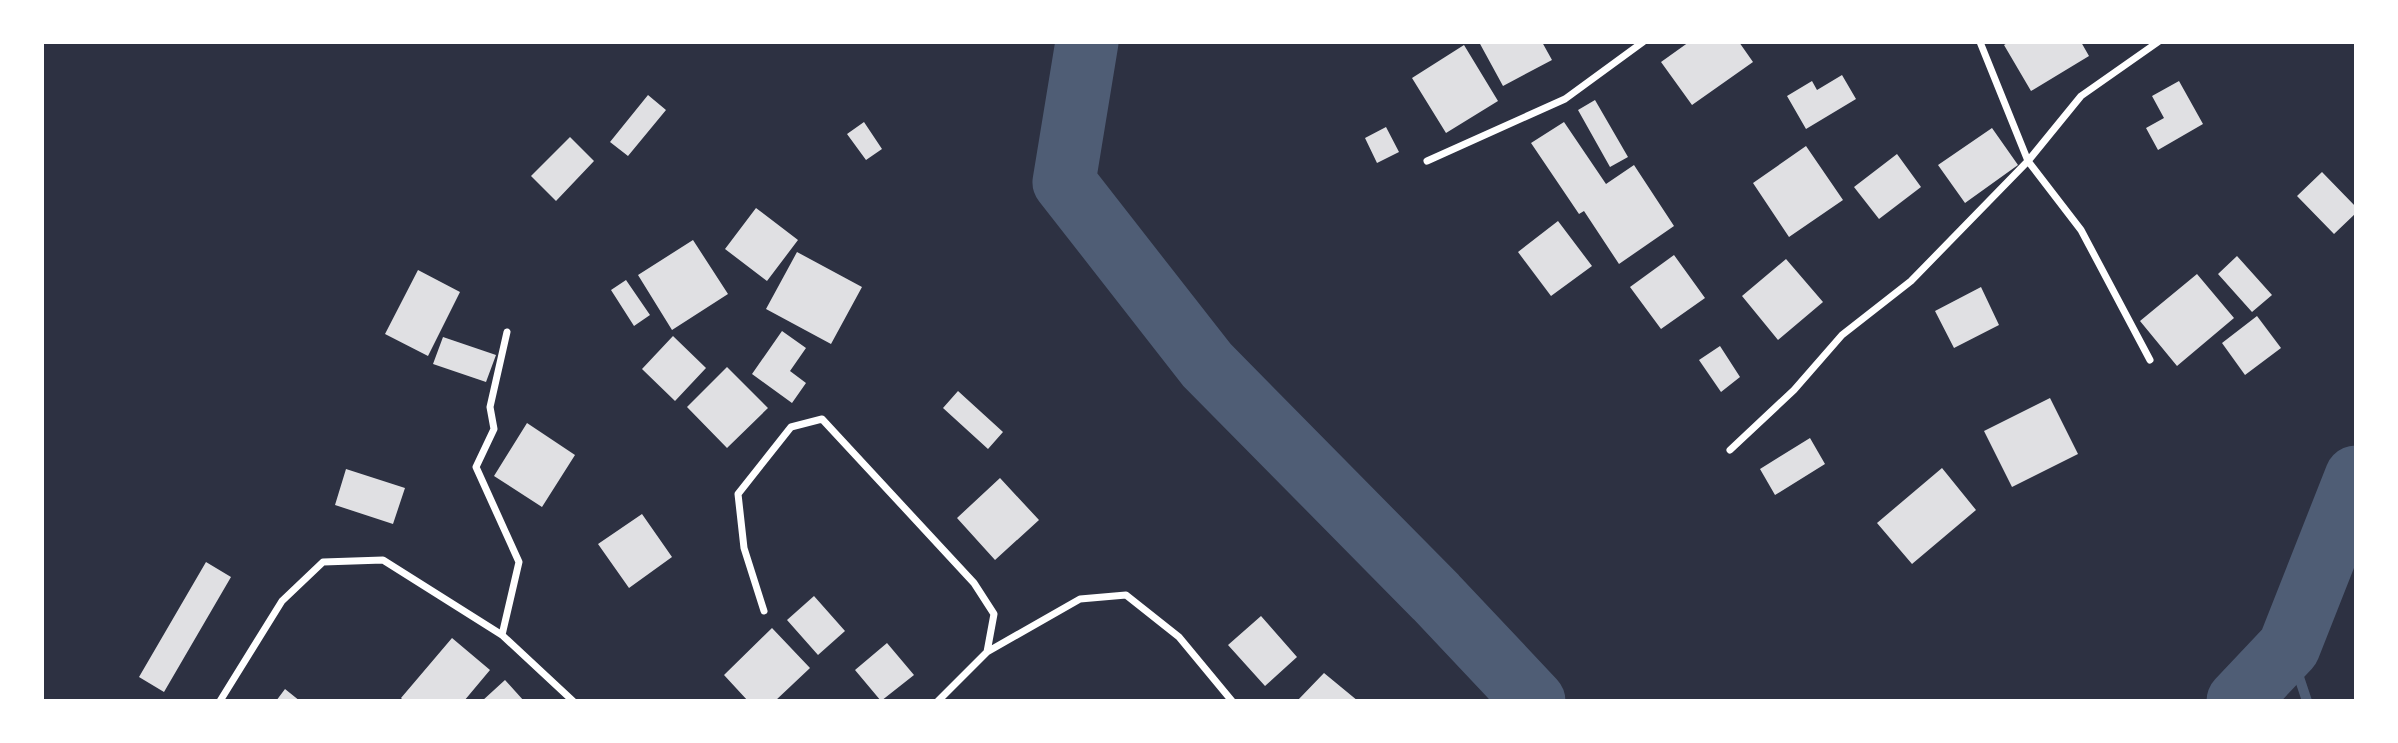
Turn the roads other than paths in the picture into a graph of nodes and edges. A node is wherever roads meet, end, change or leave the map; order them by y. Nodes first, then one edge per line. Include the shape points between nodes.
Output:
1 (1643, 42) edge
2 (1980, 42) edge
3 (2158, 42) edge
4 (1427, 161) dead end
5 (2028, 161) junction
6 (507, 332) dead end
7 (2150, 360) dead end
8 (1730, 450) dead end
9 (764, 611) dead end
10 (502, 635) junction
11 (987, 652) junction
12 (220, 701) edge
13 (573, 701) edge
14 (938, 701) edge
15 (1232, 701) edge

1 - 4 street via 1565,99
2 - 5 street
3 - 5 street via 2081,96
5 - 7 street via 2081,230
5 - 8 street via 1911,281 1842,335 1794,390
6 - 10 street via 490,407 494,429 475,467 519,562
9 - 11 street via 744,548 738,494 791,427 822,419 974,583 994,614
10 - 12 street via 383,560 323,562 282,601
10 - 13 street
11 - 14 street
11 - 15 street via 1080,599 1126,595 1179,637

